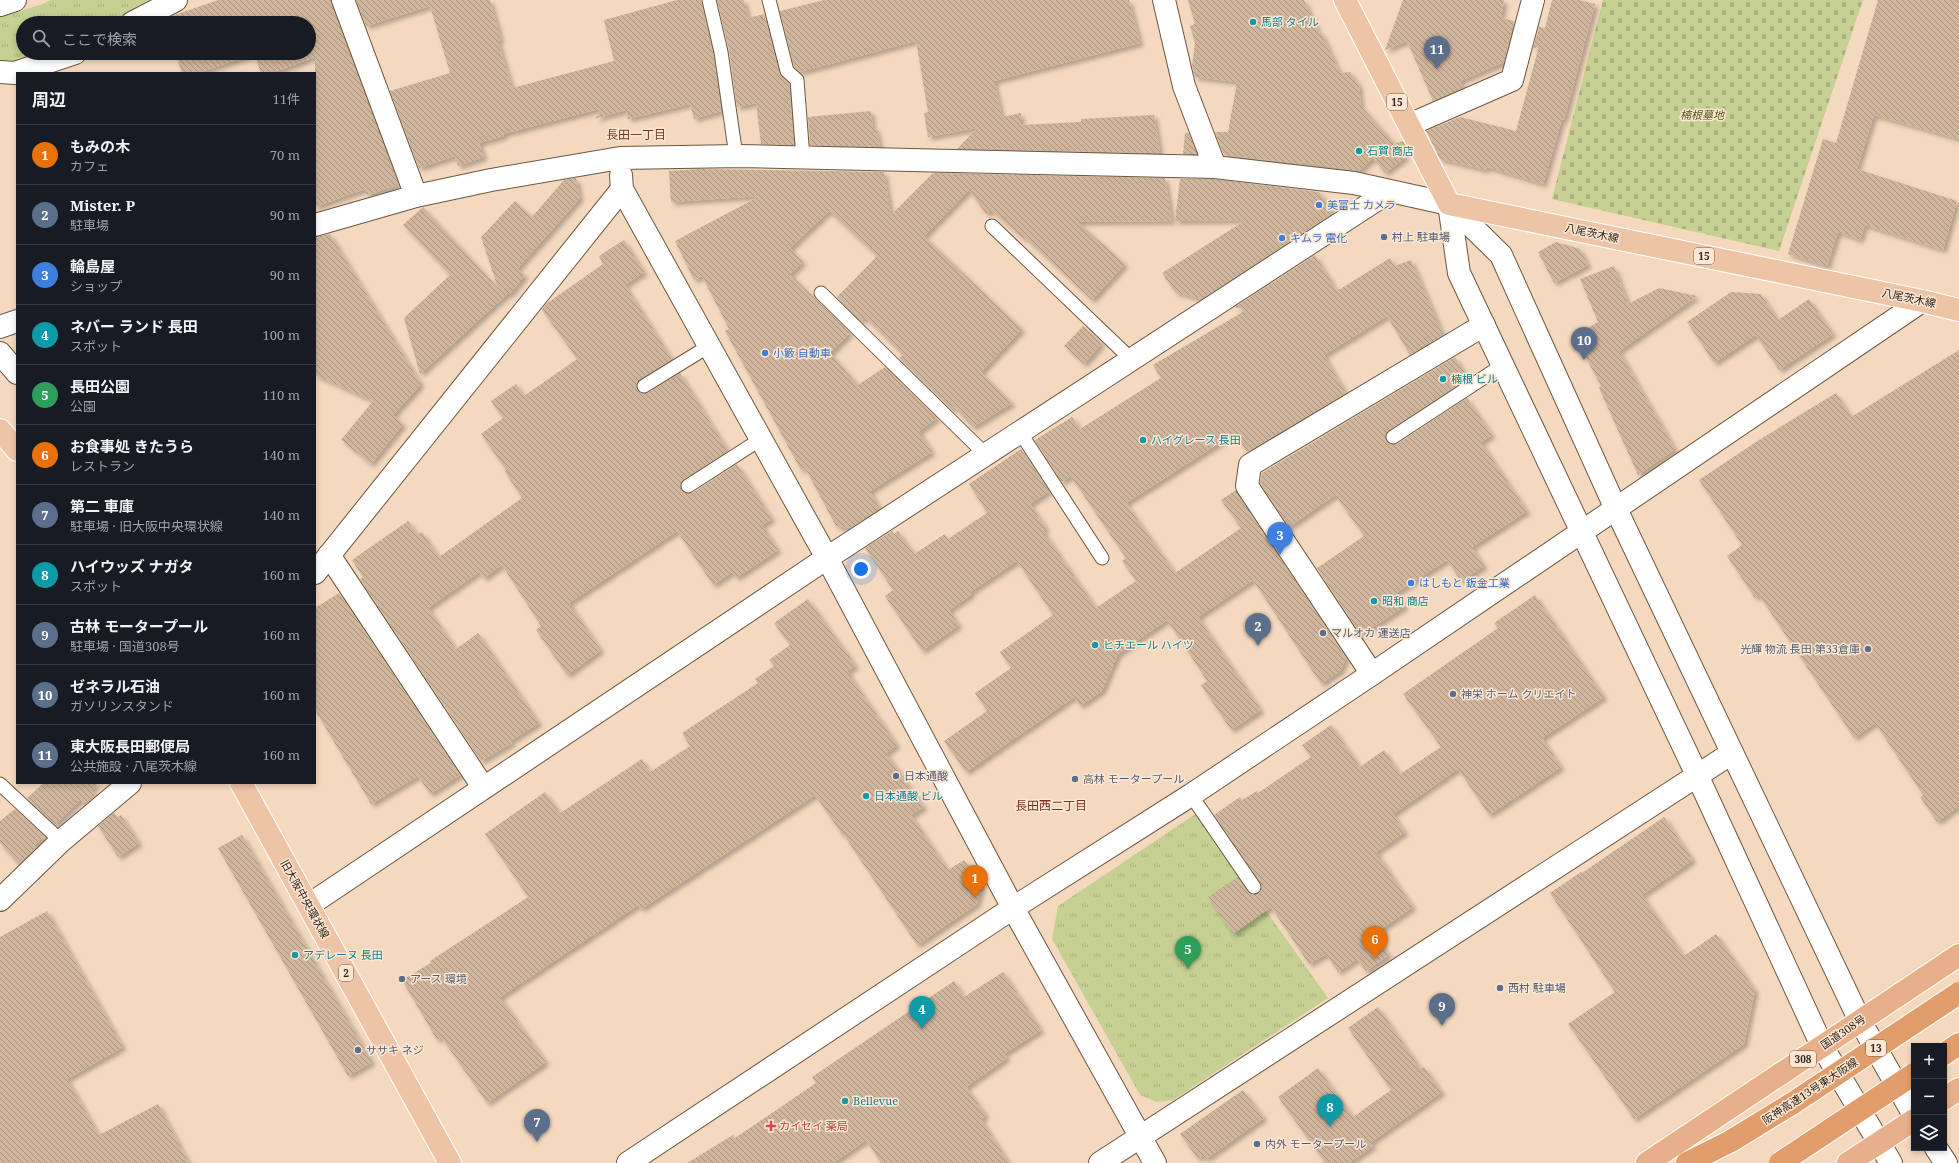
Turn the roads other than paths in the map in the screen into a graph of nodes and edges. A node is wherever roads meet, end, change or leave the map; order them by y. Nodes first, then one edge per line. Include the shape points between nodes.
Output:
1 (15, 0) edge
2 (176, 0) edge
3 (344, 0) edge
4 (709, 0) edge
5 (770, 0) edge
6 (1164, 0) edge
7 (1345, 0) edge
8 (1533, 0) edge
9 (0, 5) edge
10 (145, 16) edge
11 (54, 60) edge
12 (0, 72) edge
13 (18, 72) edge
14 (16, 73) edge
15 (1409, 125) junction
16 (736, 156) junction
17 (620, 158) junction
18 (803, 158) junction
19 (1215, 167) junction
20 (622, 189) junction
21 (1390, 192) junction
22 (416, 196) junction
23 (1449, 204) junction
24 (316, 225) edge
25 (992, 226) dead end
26 (821, 292) dead end
27 (1922, 300) junction
28 (1959, 310) edge
29 (16, 321) edge
30 (1484, 325) junction
31 (0, 327) edge
32 (709, 346) junction
33 (0, 354) edge
34 (1132, 360) junction
35 (1503, 365) junction
36 (16, 372) edge
37 (644, 386) dead end
38 (0, 430) edge
39 (1020, 432) junction
40 (1393, 437) dead end
41 (761, 440) junction
42 (16, 449) edge
43 (986, 455) junction
44 (688, 486) dead end
45 (1616, 510) junction
46 (1582, 532) junction
47 (329, 555) junction
48 (826, 558) junction
49 (1102, 558) dead end
50 (316, 571) edge
51 (1372, 674) junction
52 (1732, 752) junction
53 (1696, 775) junction
54 (0, 784) edge
55 (129, 784) edge
56 (242, 784) edge
57 (483, 787) junction
58 (1191, 795) junction
59 (61, 841) junction
60 (1254, 887) dead end
61 (0, 900) edge
62 (309, 905) junction
63 (1013, 908) junction
64 (1959, 954) edge
65 (1959, 993) edge
66 (1860, 1021) junction
67 (1959, 1044) edge
68 (1822, 1046) junction
69 (1947, 1052) edge
70 (1911, 1076) edge
71 (1959, 1089) edge
72 (1947, 1098) edge
73 (1793, 1103) junction
74 (1911, 1110) edge
75 (1911, 1122) edge
76 (1140, 1136) junction
77 (1878, 1144) junction
78 (1938, 1151) edge
79 (450, 1163) edge
80 (628, 1163) edge
81 (1100, 1163) edge
82 (1155, 1163) edge
83 (1647, 1163) edge
84 (1687, 1163) edge
85 (1701, 1163) edge
86 (1780, 1163) edge
87 (1848, 1163) edge
88 (1891, 1163) edge
89 (1946, 1163) edge

1 - 9 street
2 - 10 street
3 - 22 street
4 - 16 lane via 721,52
5 - 18 lane via 787,71 797,80
6 - 19 street via 1184,86
7 - 15 main road, 15
8 - 15 street via 1512,80
11 - 13 street
12 - 14 street
15 - 23 main road, 15
16 - 17 street
16 - 18 street
17 - 20 street
17 - 22 street
18 - 19 street
19 - 21 street via 1354,183
20 - 32 street
20 - 47 street
21 - 23 street
21 - 34 street
22 - 24 street
23 - 27 main road, 八尾茨木線 / 15
23 - 30 street via 1459,273
23 - 45 street via 1501,255
25 - 34 lane
26 - 43 lane
27 - 28 main road, 八尾茨木線 / 15
27 - 45 street
29 - 31 street
30 - 35 street
30 - 51 street via 1250,465 1247,486
32 - 37 lane
32 - 41 street
33 - 36 street
34 - 39 street
35 - 40 lane
35 - 46 street
38 - 42 main road
39 - 43 street
39 - 49 lane
41 - 44 lane
41 - 48 street
43 - 48 street
45 - 46 street
45 - 52 street
46 - 51 street
46 - 53 street
47 - 50 street
47 - 57 street
48 - 57 street
48 - 63 street
51 - 58 street
52 - 53 street
52 - 66 street
53 - 68 street
53 - 76 street
54 - 59 lane
55 - 59 street
56 - 62 main road, 旧大阪中央環状線 / 2
57 - 62 street
58 - 60 lane
58 - 63 street
59 - 61 street
62 - 79 main road, 旧大阪中央環状線 / 2
63 - 76 street
63 - 80 street
64 - 66 highway, 国道308号 / 308
65 - 73 highway, 阪神高速13号東大阪線 / 13, bridge
66 - 68 highway, 国道308号 / 308
66 - 74 street
67 - 69 highway
68 - 77 street
68 - 83 highway, 国道308号 / 308
70 - 86 highway, bridge
71 - 72 highway
73 - 84 highway via 1731,1141
73 - 85 highway, 阪神高速13号東大阪線 / 13
75 - 77 highway
76 - 81 street
76 - 82 street
77 - 87 highway
77 - 88 street
78 - 89 street

